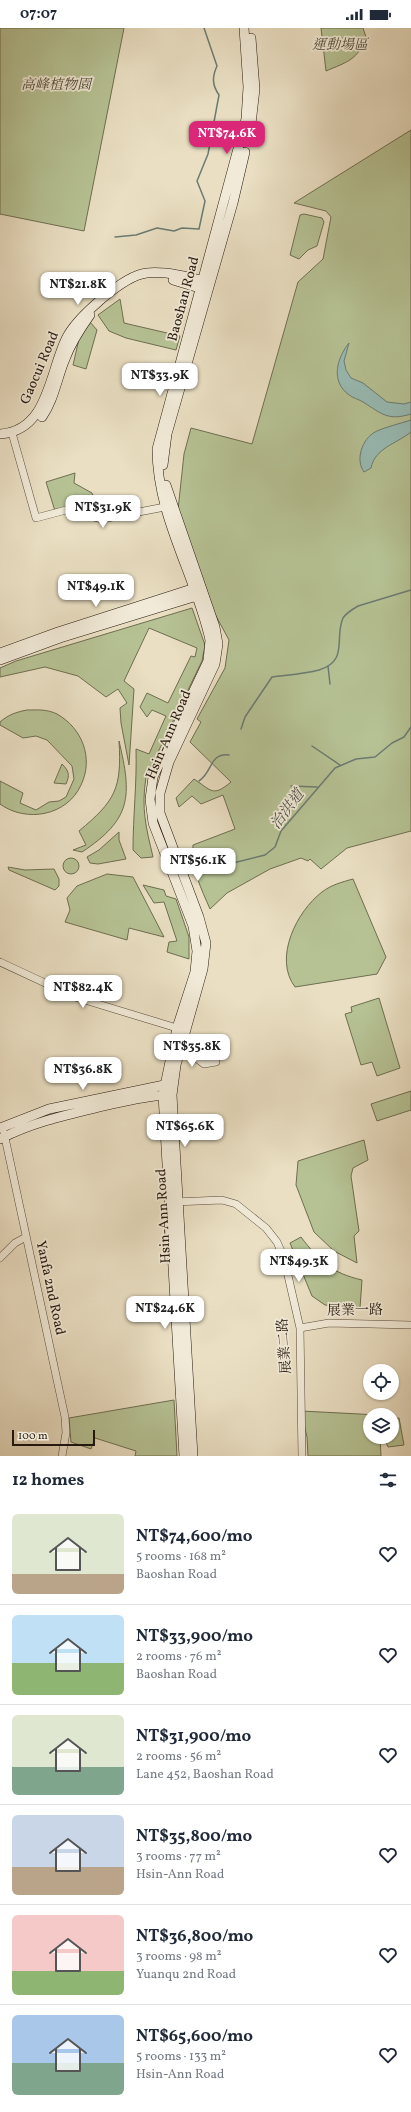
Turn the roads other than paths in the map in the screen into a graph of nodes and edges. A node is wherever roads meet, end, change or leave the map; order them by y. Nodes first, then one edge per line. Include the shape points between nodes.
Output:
1 (244, 28) edge
2 (250, 28) edge
3 (249, 119) junction
4 (206, 286) junction
5 (0, 434) edge
6 (12, 436) junction
7 (0, 440) edge
8 (169, 506) junction
9 (197, 591) junction
10 (0, 653) edge
11 (0, 660) edge
12 (0, 962) edge
13 (176, 1028) junction
14 (186, 1030) junction
15 (192, 1041) dead end
16 (216, 1062) dead end
17 (168, 1084) junction
18 (168, 1095) junction
19 (0, 1128) edge
20 (3, 1137) edge
21 (172, 1202) junction
22 (26, 1237) junction
23 (0, 1258) edge
24 (411, 1325) edge
25 (300, 1328) junction
26 (62, 1456) edge
27 (184, 1456) edge
28 (193, 1456) edge
29 (302, 1456) edge

1 - 3 street, Baoshan Road
2 - 3 street, Baoshan Road via 255,89
3 - 4 street, Baoshan Road via 233,203
4 - 6 street, Gaocui Road via 135,276 113,290 87,311 66,339 42,406 33,420
4 - 8 street, Baoshan Road via 158,450 157,469
5 - 6 street, Gaocui Road
6 - 7 street, Gaocui Road
6 - 8 street via 36,518 66,510 102,519
8 - 9 street, Baoshan Road
9 - 10 street via 58,632
9 - 11 street
9 - 13 street, Hsin-Ann Road via 208,629 208,661 153,777 150,799 153,823 196,938 195,972
9 - 14 street, Hsin-Ann Road via 218,637 218,654 169,762 160,794 160,812 202,923 206,942 203,969
12 - 13 street via 75,997
13 - 14 street
13 - 17 street, Hsin-Ann Road
14 - 17 street, Hsin-Ann Road
15 - 16 street via 196,1058 204,1064
17 - 18 street, Hsin-Ann Road
17 - 19 street via 49,1109
18 - 20 street via 58,1116 34,1123
18 - 21 street, Hsin-Ann Road
19 - 20 street, Yanfa 2nd Road
20 - 22 street, Yanfa 2nd Road
21 - 25 street, 展業二路 via 222,1200 236,1204 266,1228 277,1242 284,1258
21 - 27 street, Hsin-Ann Road
21 - 28 street, Hsin-Ann Road
22 - 23 street via 15,1243
22 - 26 street, Yanfa 2nd Road via 65,1417 66,1433
24 - 25 street, 展業一路 via 329,1323
25 - 29 street, 展業二路

